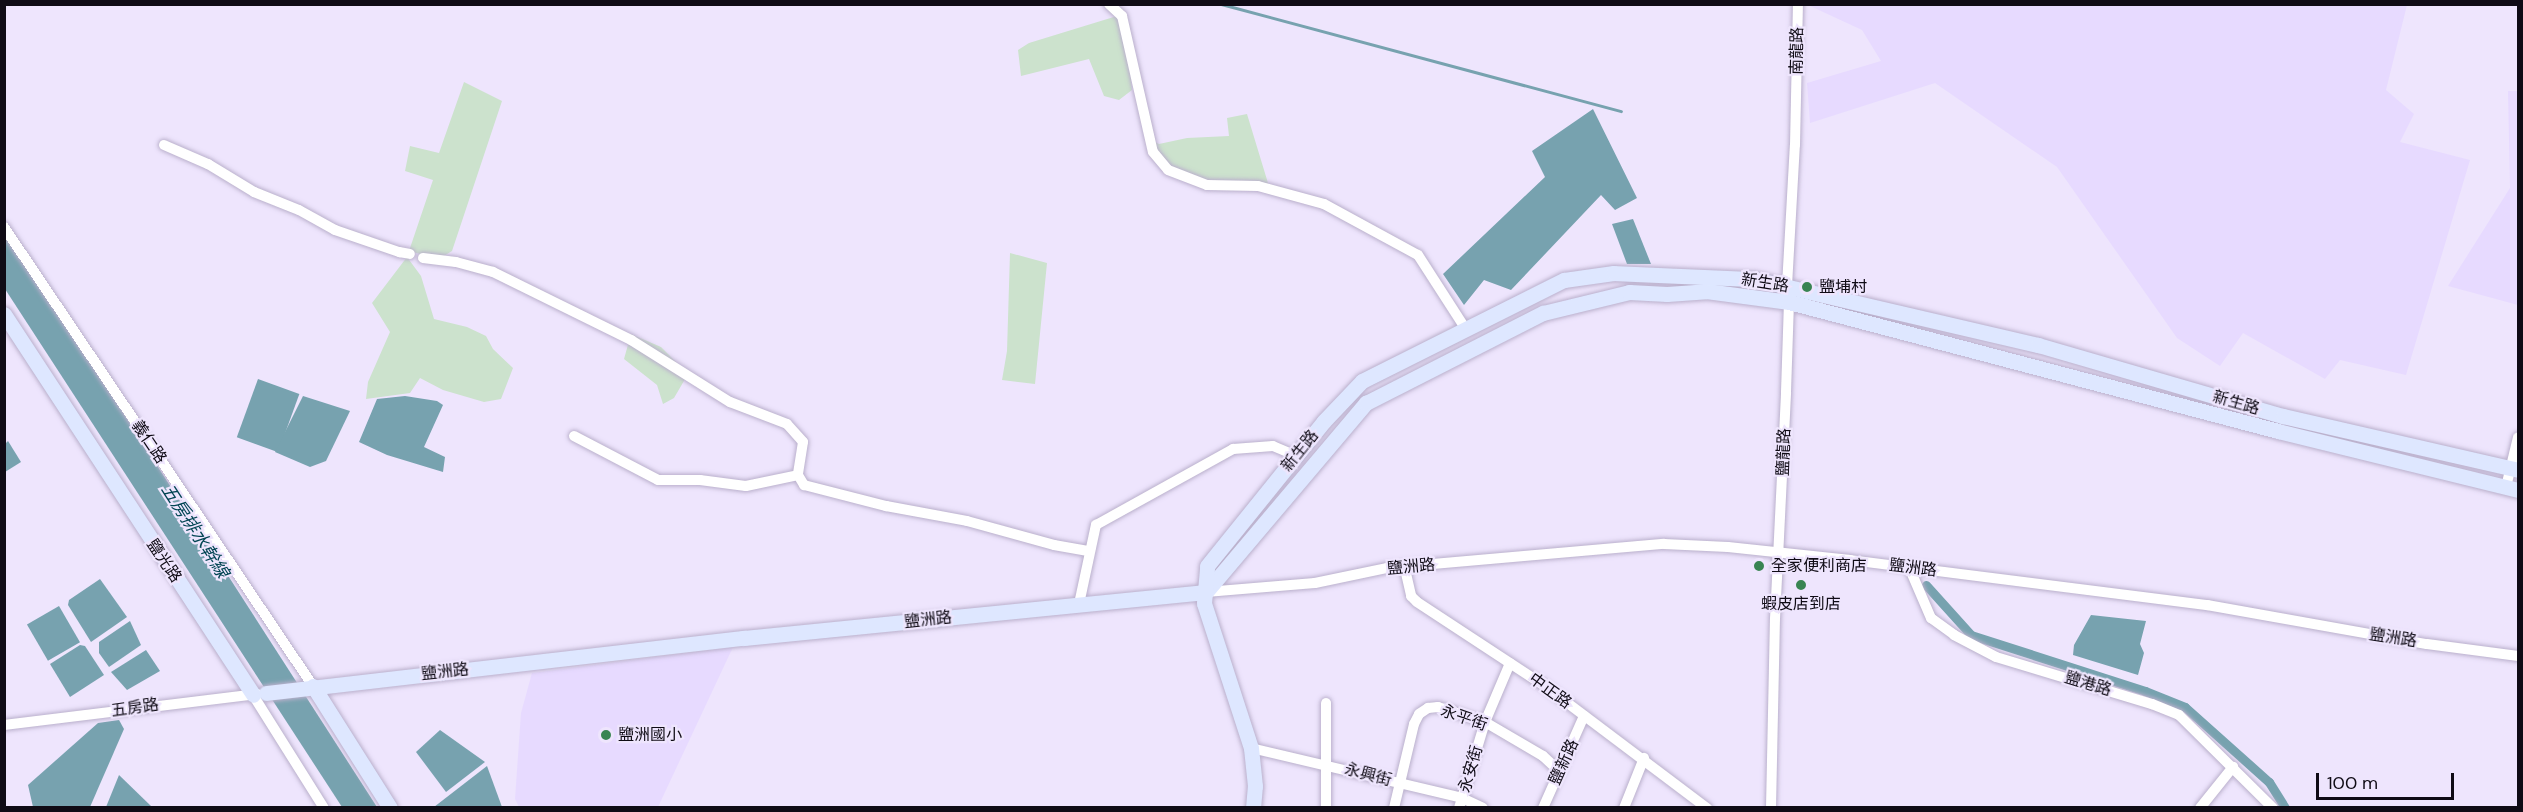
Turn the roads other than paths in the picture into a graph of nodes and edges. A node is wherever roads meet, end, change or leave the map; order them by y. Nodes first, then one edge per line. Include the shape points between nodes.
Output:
1 (1109, 4) edge
2 (1798, 4) edge
3 (1796, 97) joint
4 (164, 145) dead end
5 (4, 227) edge
6 (410, 254) dead end
7 (423, 258) dead end
8 (1787, 286) junction
9 (1789, 302) junction
10 (4, 314) edge
11 (1467, 331) junction
12 (574, 436) dead end
13 (2518, 436) edge
14 (1296, 456) junction
15 (2514, 469) edge
16 (798, 475) junction
17 (2512, 489) edge
18 (1089, 551) junction
19 (1780, 554) junction
20 (1909, 567) junction
21 (1405, 568) junction
22 (1206, 592) junction
23 (1078, 604) junction
24 (2518, 656) edge
25 (1510, 663) junction
26 (308, 687) junction
27 (260, 694) junction
28 (1326, 703) dead end
29 (1584, 716) junction
30 (1485, 722) junction
31 (4, 725) edge
32 (1251, 748) junction
33 (1644, 758) junction
34 (1327, 765) junction
35 (2233, 767) junction
36 (1559, 771) junction
37 (1401, 784) junction
38 (1461, 803) edge
39 (324, 807) edge
40 (390, 807) edge
41 (1253, 807) edge
42 (1326, 807) edge
43 (1394, 807) edge
44 (1483, 807) edge
45 (1543, 807) edge
46 (1624, 807) edge
47 (1707, 807) edge
48 (1771, 807) edge
49 (2200, 807) edge
50 (2273, 807) edge

1 - 11 street via 1122,16 1153,152 1167,170 1207,185 1258,186 1324,204 1418,255
2 - 3 street, 南龍路
3 - 8 street, 鹽龍路
4 - 6 street via 335,230
5 - 26 street, 義仁路
7 - 16 street via 493,272 631,340 730,402 787,424 804,442
8 - 9 street, 鹽龍路
8 - 11 street, 新生路 via 1754,279 1588,275 1564,280
8 - 15 street, 新生路 via 2038,345 2283,416
9 - 17 street, 新生路
9 - 19 street, 鹽龍路
9 - 22 street, 新生路 via 1706,291 1629,292 1543,313 1366,403
10 - 27 street, 鹽光路
11 - 14 street, 新生路 via 1362,381
12 - 16 street via 658,480 746,486
13 - 15 street, 新生路
14 - 18 street via 1272,446 1233,449 1096,525
14 - 22 street, 新生路 via 1207,566
15 - 17 street, 新生路
16 - 18 street via 804,485 814,488
18 - 23 street
19 - 20 street, 鹽洲路
19 - 21 street, 鹽洲路 via 1664,544
19 - 48 street, 鹽龍路
20 - 24 street, 鹽洲路 via 2206,605
20 - 35 street, 鹽港路 via 1931,618 1954,636 1996,657 2180,715
21 - 22 street, 鹽洲路 via 1315,583
21 - 25 street, 中正路 via 1411,596 1417,602
22 - 23 street, 鹽洲路
22 - 32 street, 新生路 via 1203,603
23 - 26 street, 鹽洲路
25 - 29 street, 中正路
25 - 30 street, 永安街
26 - 27 street, 鹽洲路
26 - 40 street, 義仁路
27 - 31 street, 五房路
27 - 39 street, 鹽光路
28 - 34 street
29 - 33 street, 中正路
29 - 36 street, 鹽新路
30 - 36 street, 永平街 via 1543,756
30 - 37 street, 永平街 via 1438,707 1419,714
30 - 38 street, 永安街
32 - 34 street, 永興街
32 - 41 street, 新生路
33 - 46 street
33 - 47 street, 中正路
34 - 37 street, 永興街
34 - 42 street
35 - 49 street
35 - 50 street, 鹽港路
36 - 45 street, 鹽新路
37 - 38 street, 永興街
37 - 43 street, 永平街
38 - 44 street, 永興街

